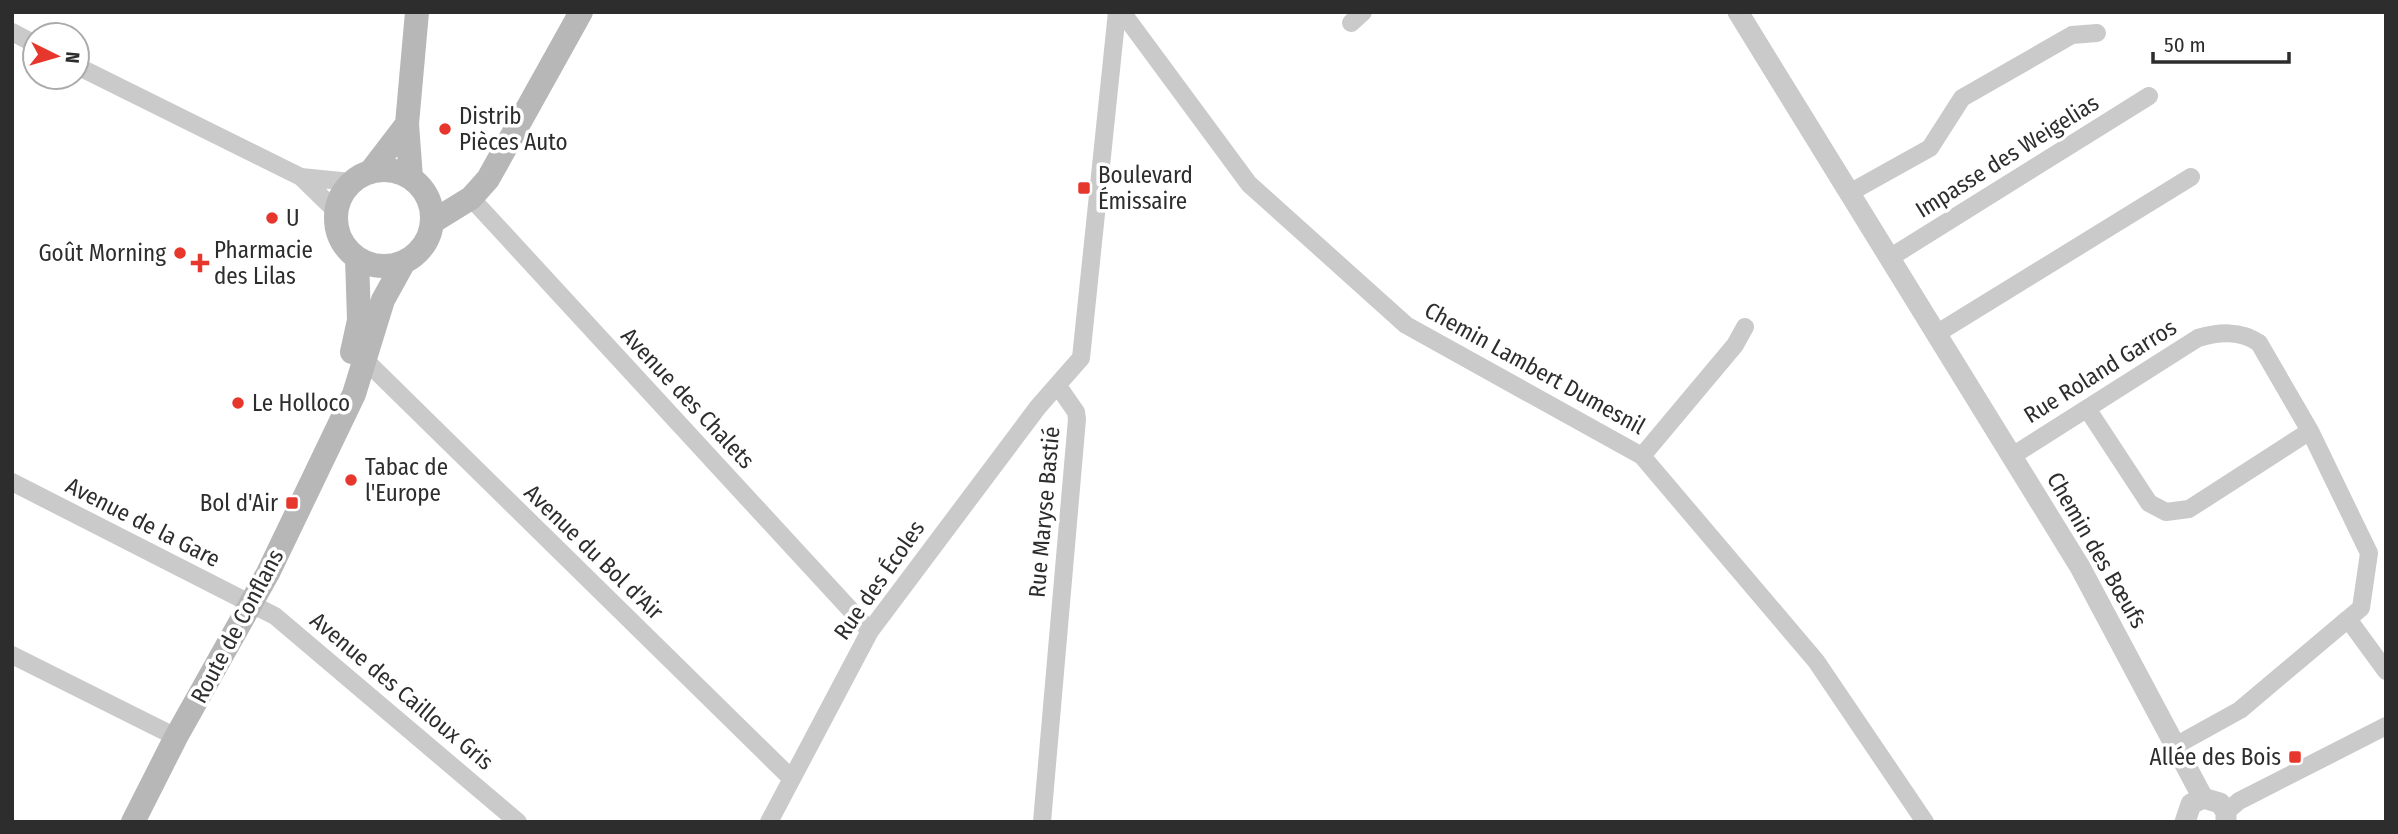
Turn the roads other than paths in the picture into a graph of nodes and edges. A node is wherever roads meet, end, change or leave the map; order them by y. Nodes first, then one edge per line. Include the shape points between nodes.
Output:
1 (418, 12) edge
2 (581, 12) edge
3 (1119, 12) edge
4 (1738, 12) edge
5 (2097, 33) dead end
6 (91, 73) edge
7 (2149, 96) dead end
8 (407, 124) junction
9 (301, 177) junction
10 (361, 177) junction
11 (2191, 177) dead end
12 (411, 178) junction
13 (1851, 192) junction
14 (471, 198) junction
15 (336, 211) junction
16 (432, 222) junction
17 (1891, 257) junction
18 (357, 258) junction
19 (404, 262) junction
20 (1745, 327) dead end
21 (1936, 334) junction
22 (365, 360) junction
23 (1058, 386) junction
24 (2088, 410) junction
25 (336, 428) junction
26 (2310, 431) junction
27 (1642, 456) junction
28 (2012, 456) junction
29 (12, 482) edge
30 (251, 604) junction
31 (2348, 619) junction
32 (870, 631) junction
33 (12, 655) edge
34 (2386, 671) edge
35 (2386, 726) edge
36 (176, 737) junction
37 (2175, 746) junction
38 (791, 778) junction
39 (2203, 797) junction
40 (2226, 817) edge
41 (133, 822) edge
42 (518, 822) edge
43 (769, 822) edge
44 (1042, 822) edge
45 (1925, 822) edge
46 (2185, 822) edge

1 - 8 main road
2 - 14 main road via 488,179
3 - 23 street via 1084,341 1081,358
3 - 27 street, Chemin Lambert Dumesnil via 1249,184 1406,325
4 - 13 street, Chemin des Bœufs
5 - 13 street via 2072,36 1962,98 1930,148
6 - 9 street
7 - 17 street, Impasse des Weigelias
8 - 10 main road
8 - 12 main road
9 - 10 street
9 - 15 street
10 - 12 main road via 385,170
10 - 15 main road via 341,195
11 - 21 street
12 - 16 main road via 428,197
13 - 17 street, Chemin des Bœufs
14 - 16 main road
14 - 32 street, Avenue des Chalets
15 - 18 main road via 340,238
16 - 19 main road via 423,246
17 - 21 street, Chemin des Bœufs
18 - 19 main road via 388,267
18 - 25 main road, Route de Conflans via 359,320
19 - 22 main road, Route de Conflans via 383,300
20 - 27 street
21 - 28 street, Chemin des Bœufs
22 - 25 main road, Route de Conflans
22 - 38 street, Avenue du Bol d'Air
23 - 32 street, Rue des Écoles
23 - 44 street, Rue Maryse Bastié via 1077,419
24 - 26 street, Rue Roland Garros via 2198,338 2239,333 2259,343
24 - 26 street via 2149,503 2166,512 2189,509
24 - 28 street, Rue Roland Garros
25 - 30 main road, Route de Conflans
26 - 31 street, Rue Roland Garros via 2369,553 2361,608
27 - 45 street, Chemin Lambert Dumesnil via 1816,661
28 - 37 street, Chemin des Bœufs via 2080,567
29 - 30 street, Avenue de la Gare
30 - 36 main road, Route de Conflans
30 - 42 street, Avenue des Cailloux Gris via 285,624
31 - 34 street
31 - 37 street via 2240,710
32 - 38 street, Rue des Écoles
33 - 36 street
35 - 40 street via 2239,801
36 - 41 main road, Route de Conflans
37 - 39 street, Chemin des Bœufs
38 - 43 street, Rue des Écoles
39 - 40 street via 2220,803
39 - 46 street via 2191,804

